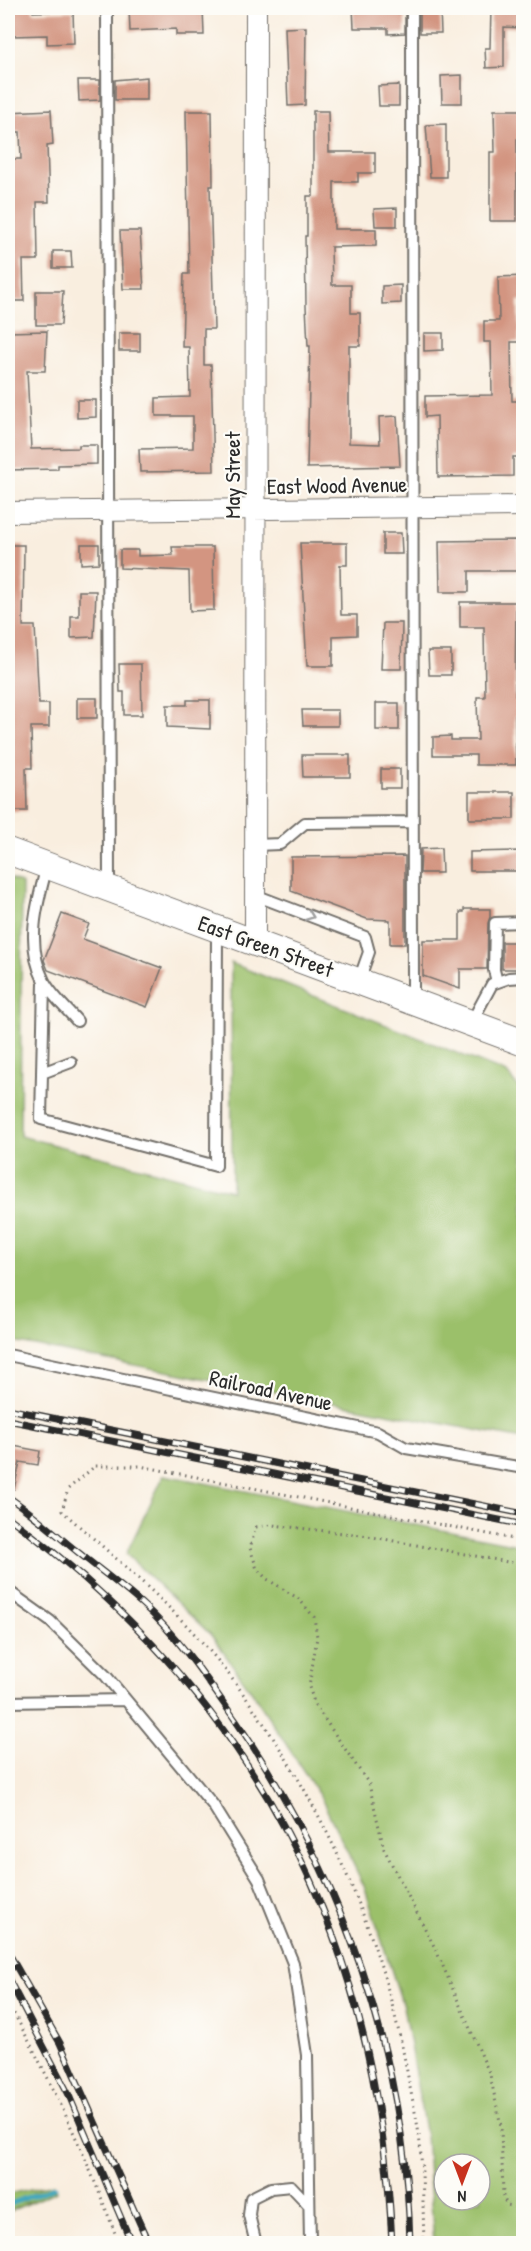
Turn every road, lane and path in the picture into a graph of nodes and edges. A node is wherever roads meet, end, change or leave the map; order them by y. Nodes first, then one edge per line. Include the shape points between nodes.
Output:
1 (107, 8) edge
2 (256, 8) edge
3 (412, 8) edge
4 (524, 506) edge
5 (411, 508) junction
6 (256, 510) junction
7 (107, 511) junction
8 (8, 512) edge
9 (412, 822) junction
10 (255, 845) junction
11 (8, 851) edge
12 (48, 866) junction
13 (109, 889) junction
14 (255, 895) junction
15 (524, 922) edge
16 (217, 927) junction
17 (255, 942) junction
18 (524, 977) edge
19 (359, 980) junction
20 (44, 982) junction
21 (497, 982) junction
22 (413, 1000) junction
23 (77, 1021) dead end
24 (471, 1023) junction
25 (524, 1043) edge
26 (71, 1062) dead end
27 (42, 1072) junction
28 (8, 1355) edge
29 (524, 1468) edge
30 (524, 1541) edge
31 (524, 1565) edge
32 (8, 1591) edge
33 (126, 1700) junction
34 (8, 1702) edge
35 (8, 2003) edge
36 (308, 2204) junction
37 (524, 2208) edge
38 (119, 2244) edge
39 (256, 2244) edge
40 (310, 2244) edge
41 (424, 2244) edge

1 - 7 lane
2 - 6 street, May Street
3 - 5 lane
4 - 5 street, East Wood Avenue
5 - 6 street, East Wood Avenue
5 - 9 lane
6 - 7 street, East Wood Avenue
6 - 10 street, May Street
7 - 8 street, East Wood Avenue
7 - 13 lane
9 - 10 lane via 305,824 280,844
9 - 22 lane
10 - 14 street, May Street
11 - 12 street, East Green Street
12 - 13 street, East Green Street
12 - 20 lane via 35,911 35,954
13 - 16 street, East Green Street
14 - 17 street, May Street
14 -> 19 lane via 365,937 369,951
15 - 21 lane via 495,923
16 - 17 street, East Green Street
16 - 27 lane via 216,1166 41,1119
17 - 19 street, East Green Street
18 - 21 lane
19 - 22 street, East Green Street
20 - 23 lane
20 - 27 lane
21 - 24 lane via 492,984
22 - 24 street, East Green Street
24 - 25 street, East Green Street
26 - 27 lane
28 - 29 lane, Railroad Avenue via 378,1432 406,1448
30 - 41 path via 140,1466 95,1466 68,1489 62,1511 153,1591 229,1674 293,1767 336,1846 372,1935 400,2031 420,2142
31 - 37 path via 362,1535 272,1526 256,1527 250,1548 257,1569 299,1599 314,1617 317,1637 309,1687 315,1705 369,1784 384,1850 436,1950 490,2075 501,2126 503,2197 507,2205
32 - 33 lane via 50,1621
33 - 34 lane
33 - 36 lane via 213,1805 259,1879 293,1963 307,2055
35 - 38 path via 49,2077 94,2175
36 - 39 lane via 291,2186 271,2188 251,2198 249,2215
36 - 40 lane

